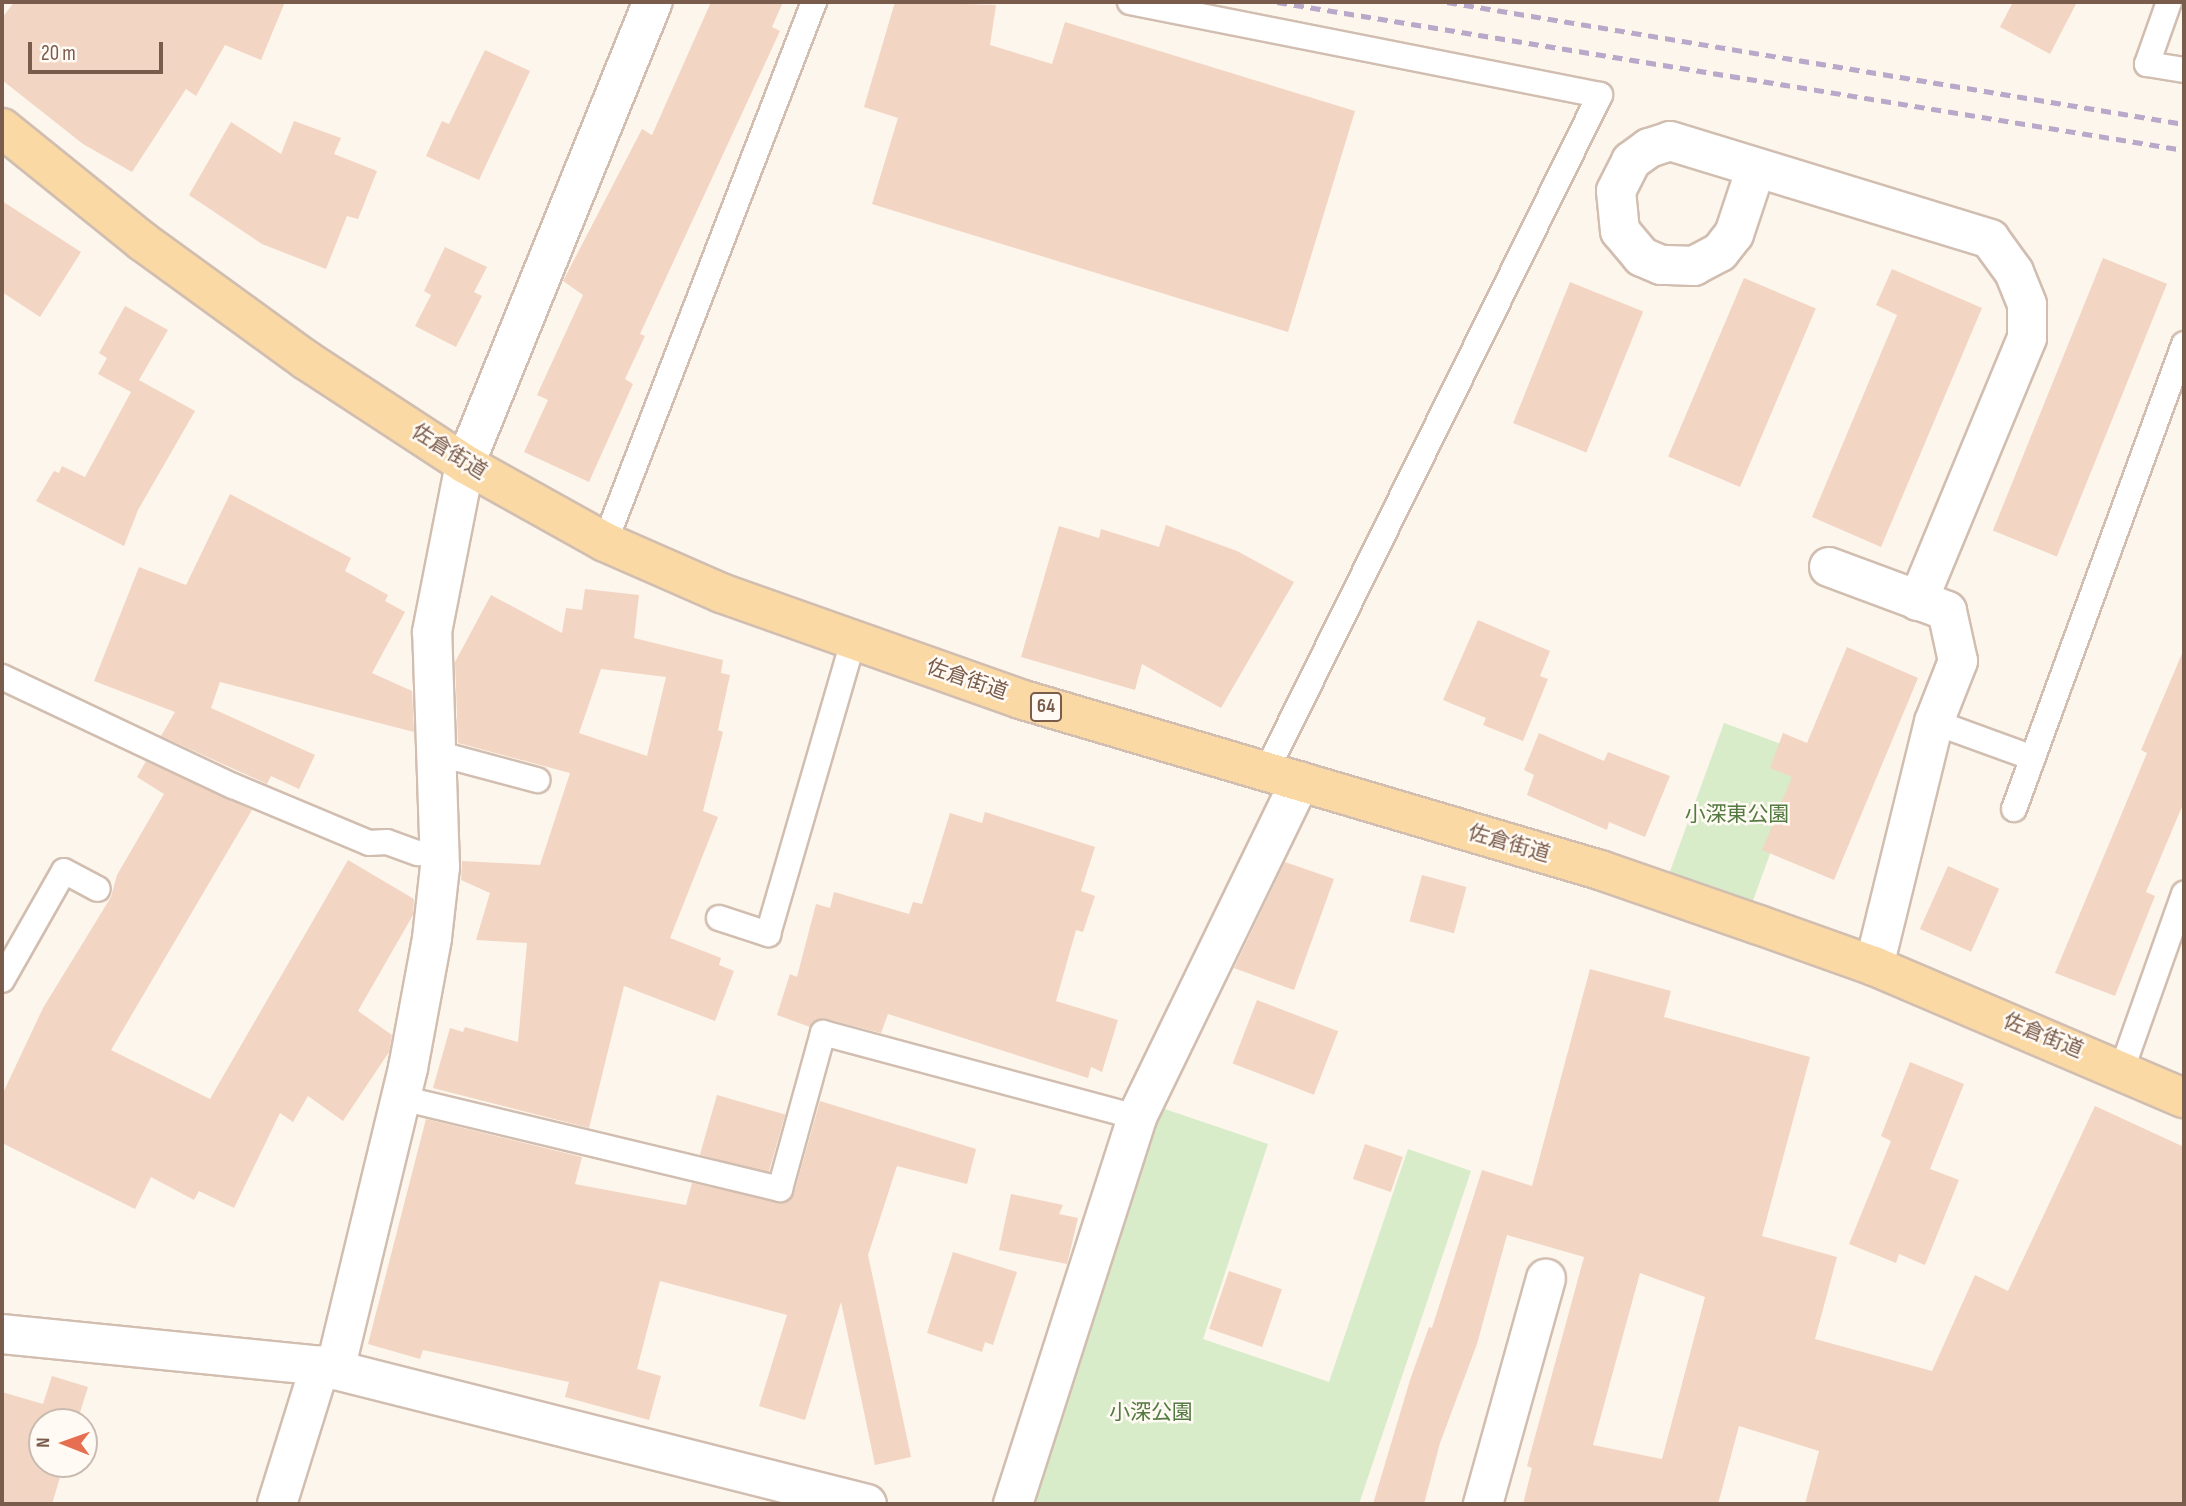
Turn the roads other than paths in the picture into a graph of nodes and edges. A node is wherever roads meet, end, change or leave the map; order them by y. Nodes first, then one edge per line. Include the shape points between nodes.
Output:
1 (653, 2) edge
2 (814, 2) edge
3 (1130, 2) edge
4 (2169, 2) edge
5 (2184, 70) edge
6 (2, 128) edge
7 (1756, 168) dead end
8 (2184, 344) edge
9 (465, 464) junction
10 (605, 542) junction
11 (1829, 567) dead end
12 (1918, 601) junction
13 (853, 641) junction
14 (2, 677) edge
15 (1934, 722) junction
16 (436, 752) junction
17 (2033, 758) junction
18 (1283, 777) junction
19 (537, 780) dead end
20 (2014, 809) dead end
21 (440, 851) junction
22 (98, 888) dead end
23 (2184, 894) edge
24 (719, 918) dead end
25 (1874, 966) junction
26 (2, 980) edge
27 (2122, 1069) junction
28 (401, 1098) junction
29 (2184, 1098) edge
30 (1137, 1117) junction
31 (1546, 1279) dead end
32 (2, 1334) edge
33 (328, 1368) junction
34 (277, 1504) edge
35 (867, 1504) edge
36 (1013, 1504) edge
37 (1483, 1504) edge

1 - 9 street
2 - 10 lane
3 - 18 lane via 1600,95
4 - 5 lane via 2147,64
6 - 9 main road, 佐倉街道 / 64 via 142,241 306,360
7 - 12 street via 1990,239 2014,272 2027,304 2027,338
8 - 17 lane
9 - 10 main road, 佐倉街道 / 64
9 - 16 street via 432,632
10 - 13 main road, 佐倉街道 / 64 via 721,593
11 - 12 street
12 - 15 street via 1947,611 1958,661
13 - 18 main road, 佐倉街道 / 64 via 1020,699
13 - 24 lane via 768,934
14 - 21 lane via 233,786 369,843 387,842 418,853
15 - 17 lane
15 - 25 street
16 - 19 lane
16 - 21 street
17 - 20 lane
18 - 25 main road, 佐倉街道 / 64 via 1600,870
18 - 30 street
21 - 28 street via 430,951
22 - 26 lane via 64,871
23 - 27 lane
25 - 27 main road, 佐倉街道 / 64
27 - 29 main road, 佐倉街道 / 64
28 - 30 lane via 780,1189 823,1033
28 - 33 street
30 - 36 street
31 - 37 street
32 - 33 street
33 - 34 street
33 - 35 street

